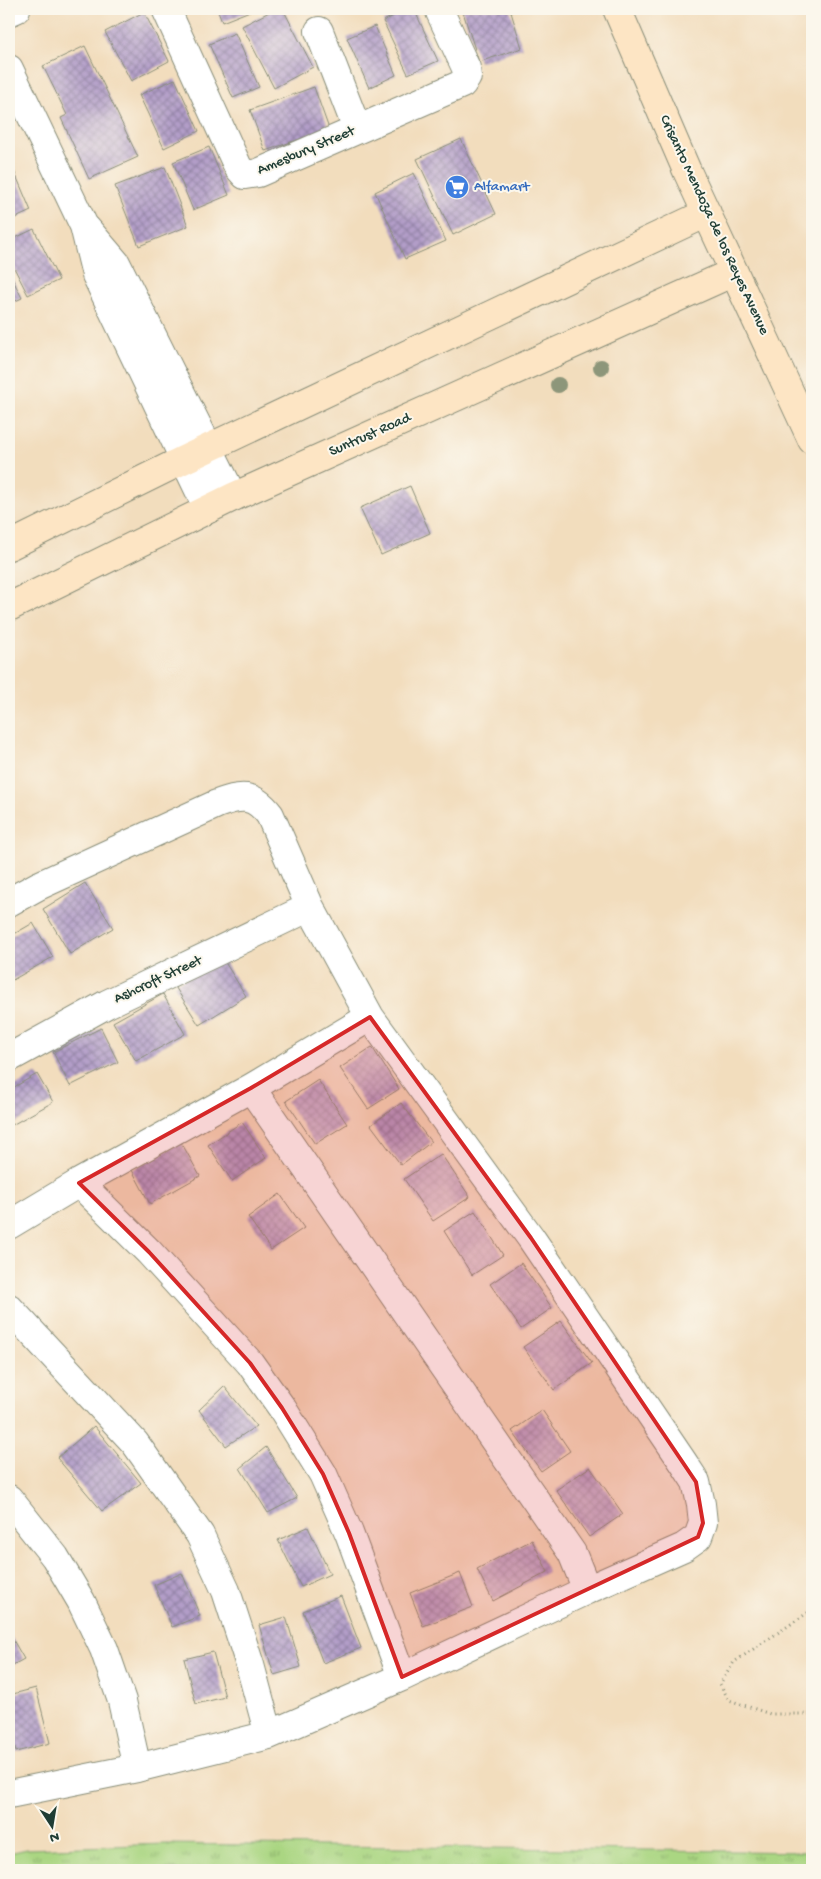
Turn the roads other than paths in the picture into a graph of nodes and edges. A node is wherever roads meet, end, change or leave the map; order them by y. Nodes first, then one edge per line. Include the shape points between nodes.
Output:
1 (16, 9) edge
2 (166, 9) edge
3 (617, 9) edge
4 (9, 12) edge
5 (440, 12) dead end
6 (319, 31) dead end
7 (9, 68) edge
8 (358, 129) junction
9 (707, 213) junction
10 (84, 226) junction
11 (734, 272) junction
12 (812, 440) edge
13 (208, 448) junction
14 (184, 460) junction
15 (233, 497) junction
16 (208, 509) junction
17 (9, 546) edge
18 (9, 607) edge
19 (9, 902) edge
20 (310, 908) junction
21 (370, 1017) junction
22 (9, 1058) edge
23 (251, 1088) junction
24 (79, 1183) junction
25 (9, 1225) edge
26 (9, 1308) edge
27 (9, 1499) edge
28 (586, 1590) junction
29 (402, 1677) junction
30 (268, 1735) junction
31 (137, 1768) junction
32 (9, 1794) edge

1 - 4 street
2 - 8 street, Amesbury Street via 238,167 246,175 258,173
3 - 9 street, Crisanto Mendoza de los Reyes Avenue
5 - 8 street, Amesbury Street via 466,68 467,77 462,84
6 - 8 street
7 - 10 street
9 - 11 street, Crisanto Mendoza de los Reyes Avenue
9 - 13 street
10 - 13 street via 116,263
10 - 14 street via 96,275
11 - 12 street, Crisanto Mendoza de los Reyes Avenue
11 - 15 street, Suntrust Road
13 - 14 street
13 - 15 street
14 - 16 street
14 - 17 street
15 - 16 street, Suntrust Road
16 - 18 street, Suntrust Road
19 - 20 street via 218,804 250,797 270,815
20 - 21 street
20 - 22 street, Ashcroft Street via 106,1004
21 - 23 street
21 - 28 street via 531,1238 696,1482 703,1523 698,1537 684,1547
23 - 24 street
23 - 28 street via 572,1553
24 - 25 street
24 - 29 street via 149,1252 250,1363 282,1408 323,1474
26 - 30 street via 135,1443 200,1535 226,1591
27 - 31 street via 55,1557 104,1649 122,1701
28 - 29 street
29 - 30 street
30 - 31 street
31 - 32 street

